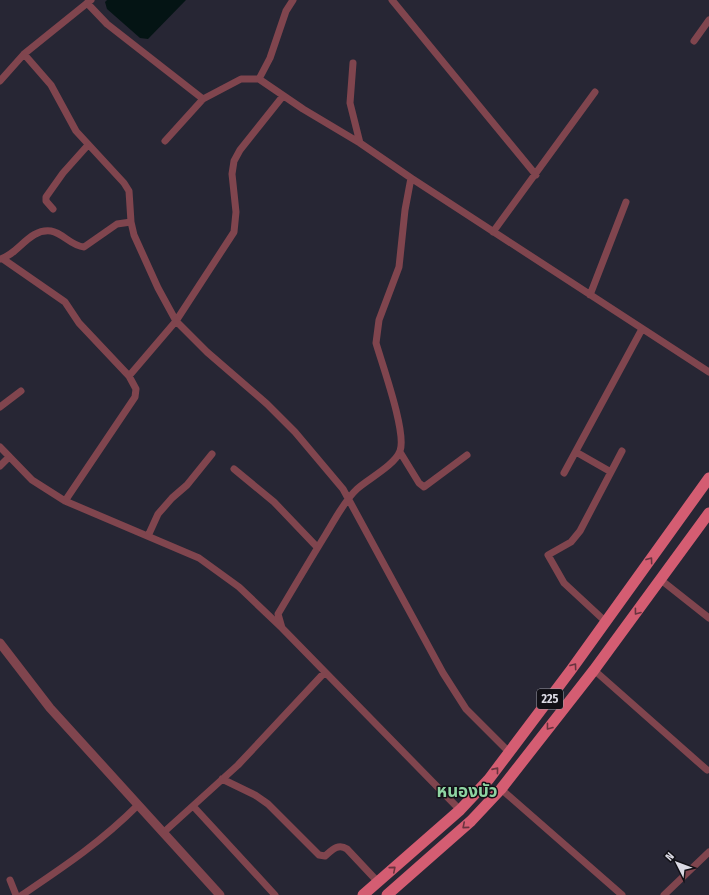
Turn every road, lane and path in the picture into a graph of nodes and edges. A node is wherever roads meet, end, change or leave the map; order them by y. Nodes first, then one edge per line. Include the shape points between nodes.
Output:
1 (293, 0) edge
2 (392, 0) edge
3 (89, 2) edge
4 (709, 20) edge
5 (694, 41) dead end
6 (24, 54) junction
7 (353, 63) dead end
8 (259, 79) junction
9 (0, 80) edge
10 (595, 92) dead end
11 (283, 96) junction
12 (203, 99) junction
13 (166, 141) dead end
14 (360, 143) junction
15 (88, 145) junction
16 (536, 175) junction
17 (411, 178) junction
18 (626, 202) dead end
19 (54, 208) dead end
20 (131, 222) junction
21 (493, 232) junction
22 (1, 259) edge
23 (590, 295) junction
24 (176, 321) junction
25 (642, 329) junction
26 (709, 372) edge
27 (129, 376) junction
28 (21, 391) dead end
29 (0, 407) edge
30 (0, 447) edge
31 (622, 451) dead end
32 (400, 452) junction
33 (576, 452) junction
34 (212, 454) dead end
35 (467, 455) dead end
36 (9, 457) junction
37 (0, 466) edge
38 (234, 469) dead end
39 (611, 472) junction
40 (564, 473) dead end
41 (709, 478) edge
42 (348, 498) junction
43 (65, 501) junction
44 (709, 513) edge
45 (148, 536) junction
46 (317, 547) junction
47 (661, 580) junction
48 (709, 618) edge
49 (606, 622) junction
50 (282, 628) junction
51 (0, 643) edge
52 (594, 670) junction
53 (325, 672) junction
54 (510, 752) junction
55 (707, 770) dead end
56 (222, 780) junction
57 (501, 789) junction
58 (138, 805) junction
59 (193, 806) junction
60 (460, 810) junction
61 (164, 832) junction
62 (709, 852) edge
63 (10, 880) dead end
64 (378, 882) junction
65 (16, 895) edge
66 (22, 895) edge
67 (220, 895) edge
68 (275, 895) edge
69 (363, 895) edge
70 (387, 895) edge
71 (622, 895) edge
72 (664, 895) edge

1 - 8 street via 286,11 270,58
2 - 16 street
3 - 6 street
3 - 12 street via 107,24
4 - 5 street
6 - 9 street
6 - 15 street via 51,85 76,131
7 - 14 street via 350,103
8 - 11 street
8 - 12 street via 242,79
10 - 16 street
11 - 14 street
11 - 24 street via 234,161 234,232
12 - 13 street
14 - 17 street
15 - 19 street via 46,197 46,201
15 - 20 street via 129,191
16 - 21 street
17 - 21 street
17 - 32 street via 399,267 379,320 376,343 402,441
18 - 23 street
20 - 22 street via 117,224 84,247 79,247 53,231 47,231 30,237
20 - 24 street via 134,235 158,288
21 - 23 street
22 - 27 street via 65,302 79,323
23 - 25 street
24 - 27 street
24 - 42 street via 295,432
25 - 26 street
25 - 33 street
27 - 43 street via 136,389 135,397
28 - 29 street
30 - 36 street
31 - 39 street
32 - 35 street via 424,487
32 - 42 street
33 - 39 street
33 - 40 street
34 - 45 street via 187,485 158,514
36 - 37 street
36 - 43 street via 32,480
38 - 46 street via 274,502
39 - 49 street via 572,542 548,555 564,583
49 -> 41 main road, 225
42 - 46 street
42 - 54 street via 442,673 466,709
43 - 45 street
44 - 47 main road, 225
45 - 50 street via 199,558 239,587
46 - 50 street via 278,614
47 - 48 street
47 -> 52 main road, 225
54 -> 49 main road, 225
50 - 53 street
51 - 58 street via 50,708
52 - 55 street
52 -> 57 main road, 225
53 - 56 street
53 - 60 street
60 -> 54 main road, 225
56 - 59 street
56 - 64 street via 268,804 319,855 325,856 336,847 347,849
57 -> 70 main road, 225 via 471,821
57 - 71 street
58 - 61 street
58 - 66 street via 84,854
59 - 61 street
59 - 68 street
64 -> 60 main road, 225
61 - 67 street
62 - 72 street
63 - 65 street
64 - 69 main road, 225

